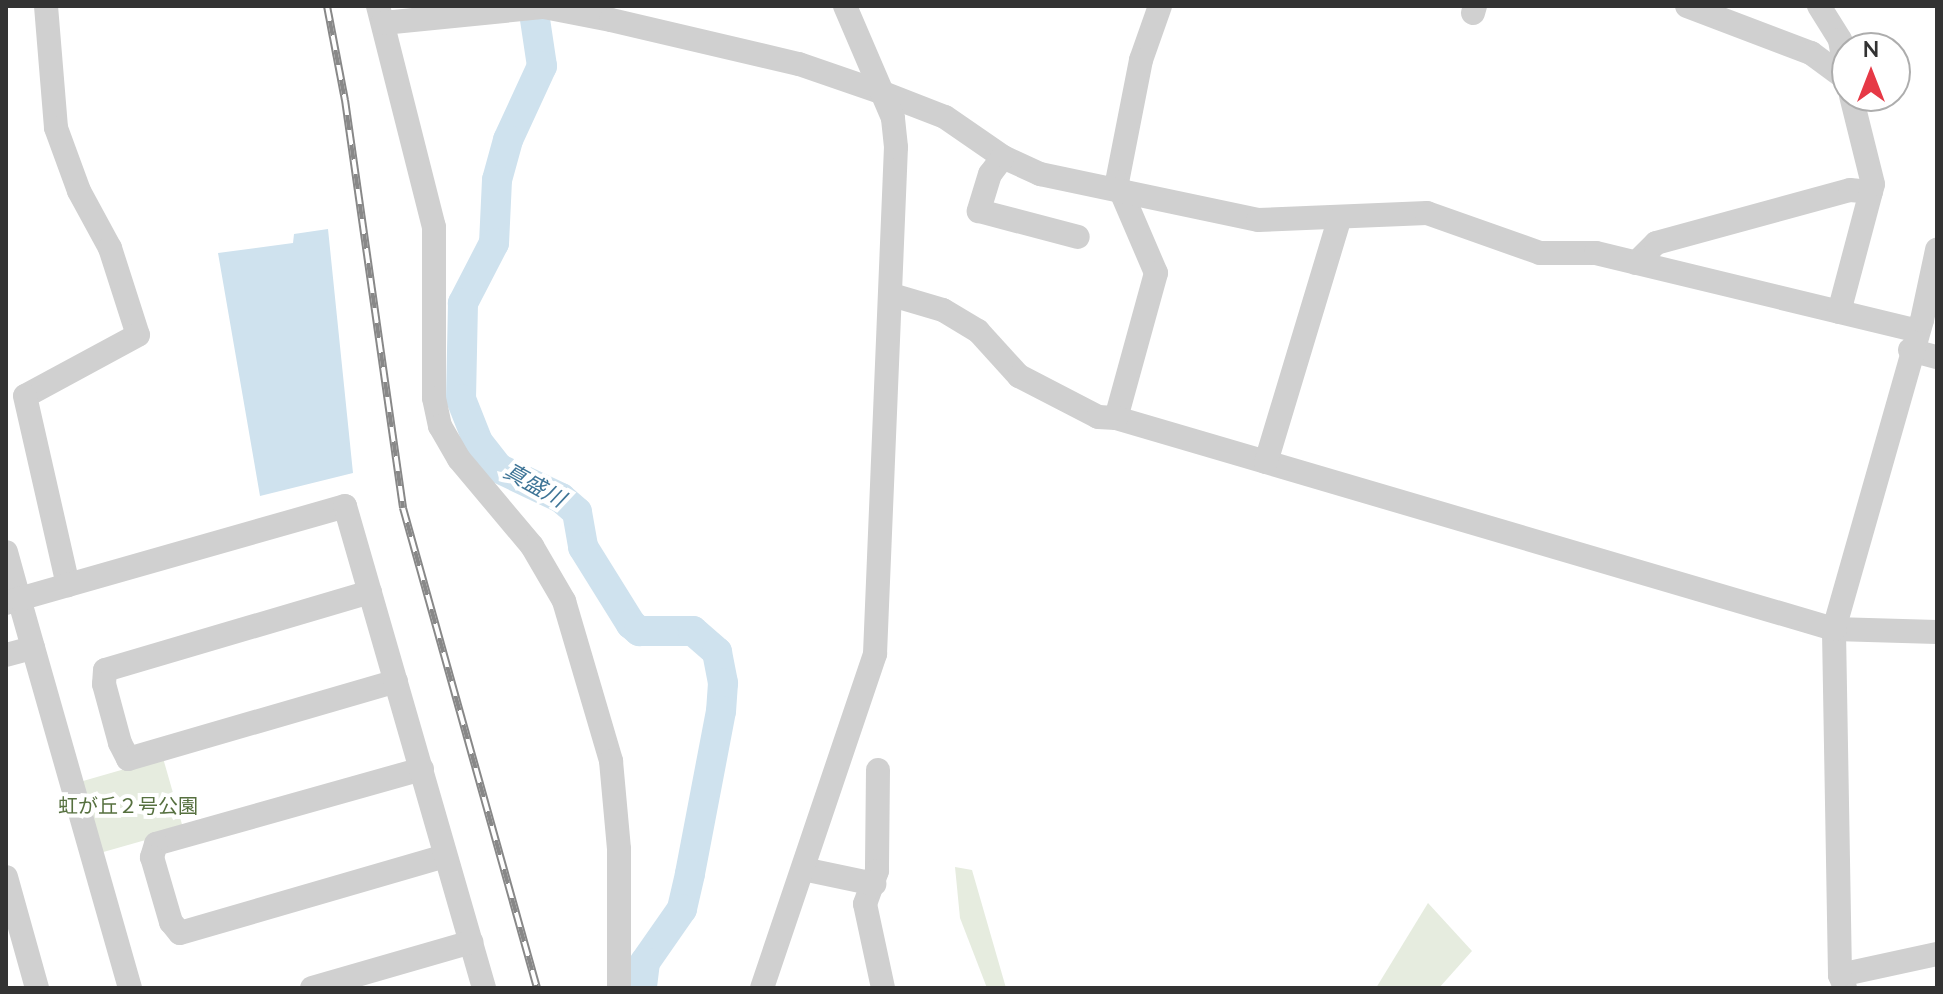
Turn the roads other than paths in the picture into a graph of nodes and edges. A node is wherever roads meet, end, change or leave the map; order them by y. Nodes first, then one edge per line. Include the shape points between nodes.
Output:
1 (46, 6) edge
2 (845, 6) edge
3 (1160, 6) edge
4 (1687, 6) edge
5 (1819, 6) edge
6 (540, 7) edge
7 (613, 13) edge
8 (380, 14) edge
9 (1835, 32) edge
10 (1831, 68) edge
11 (883, 93) junction
12 (1855, 112) edge
13 (1003, 157) junction
14 (1871, 192) junction
15 (1122, 193) junction
16 (1339, 220) junction
17 (1078, 237) dead end
18 (1937, 250) edge
19 (1636, 263) junction
20 (892, 295) junction
21 (1839, 312) junction
22 (1913, 340) junction
23 (1937, 357) edge
24 (15, 391) edge
25 (1116, 418) junction
26 (1266, 462) junction
27 (6, 552) edge
28 (68, 585) junction
29 (370, 592) junction
30 (12, 601) edge
31 (1834, 629) junction
32 (1937, 632) edge
33 (33, 648) junction
34 (6, 655) edge
35 (396, 681) junction
36 (422, 769) junction
37 (878, 770) dead end
38 (445, 856) junction
39 (803, 869) junction
40 (6, 877) edge
41 (874, 884) junction
42 (471, 942) junction
43 (1937, 954) edge
44 (1842, 981) edge
45 (37, 988) edge
46 (129, 988) edge
47 (312, 988) edge
48 (484, 988) edge
49 (619, 988) edge
50 (762, 988) edge
51 (883, 988) edge

1 - 24 street via 60,142 110,248 138,335
2 - 11 street
3 - 15 street via 1141,60 1117,182
4 - 10 street via 1811,53
5 - 9 street
6 - 7 street
6 - 8 street
7 - 11 street
8 - 49 street via 436,242 436,413 459,459 532,546 564,601 611,761 619,849
11 - 13 street via 945,117
11 - 20 street via 896,147
12 - 14 street
13 - 15 street via 1040,174
13 - 17 street via 990,174 979,211
14 - 19 street via 1850,190 1656,243
14 - 21 street
15 - 16 street via 1258,220
15 - 25 street via 1156,273
16 - 19 street via 1427,213 1540,253 1596,253
16 - 26 street
18 - 22 street
19 - 21 street
20 - 25 street via 943,310 978,331 1019,376 1098,417
20 - 39 street via 875,654
21 - 22 street
22 - 23 street
22 - 31 street
24 - 28 street
25 - 26 street
26 - 31 street
27 - 30 street
28 - 29 street via 345,506
28 - 30 street
29 - 35 street
29 - 35 street via 105,670 120,743 128,759
30 - 33 street
31 - 32 street
31 - 44 street
33 - 34 street
33 - 46 street
35 - 36 street
36 - 38 street
36 - 38 street via 156,844 152,857 171,922 180,933
37 - 41 street
38 - 42 street
39 - 41 street
39 - 50 street
40 - 45 street
41 - 51 street via 866,916
42 - 47 street
42 - 48 street
43 - 44 street

